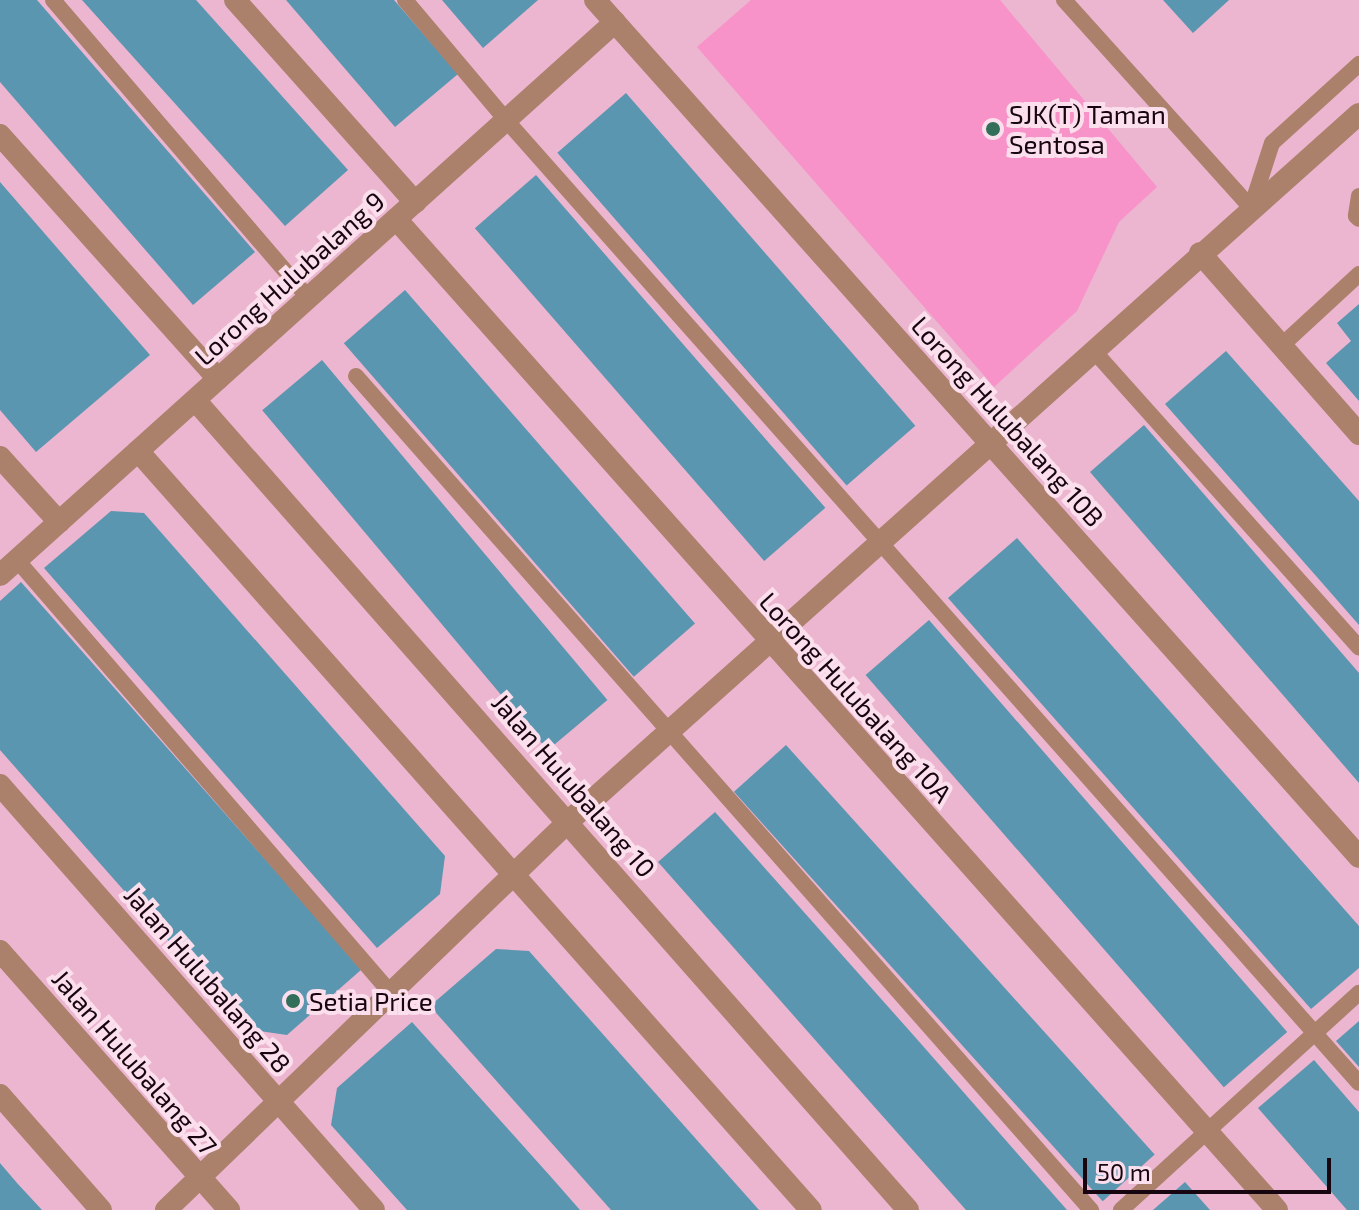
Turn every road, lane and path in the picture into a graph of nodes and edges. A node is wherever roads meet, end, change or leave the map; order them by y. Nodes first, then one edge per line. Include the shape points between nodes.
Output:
1 (53, 0) edge
2 (235, 0) edge
3 (405, 0) edge
4 (595, 0) edge
5 (1064, 0) edge
6 (615, 22) junction
7 (1359, 64) edge
8 (1359, 114) edge
9 (506, 120) junction
10 (0, 135) edge
11 (1359, 196) edge
12 (415, 202) junction
13 (1251, 208) junction
14 (396, 219) junction
15 (1359, 219) edge
16 (1200, 253) junction
17 (1359, 274) edge
18 (308, 298) junction
19 (1281, 346) junction
20 (1093, 350) junction
21 (356, 376) dead end
22 (218, 379) junction
23 (195, 400) junction
24 (1359, 434) edge
25 (990, 443) junction
26 (138, 451) junction
27 (0, 457) edge
28 (59, 522) junction
29 (880, 542) junction
30 (8, 568) edge
31 (768, 642) junction
32 (1359, 648) edge
33 (667, 733) junction
34 (0, 785) edge
35 (569, 821) junction
36 (1359, 857) edge
37 (513, 875) junction
38 (0, 951) edge
39 (390, 992) junction
40 (1359, 993) edge
41 (1315, 1033) junction
42 (1359, 1083) edge
43 (0, 1095) edge
44 (277, 1100) junction
45 (1207, 1132) junction
46 (198, 1176) junction
47 (101, 1210) edge
48 (166, 1210) edge
49 (229, 1210) edge
50 (374, 1210) edge
51 (811, 1210) edge
52 (908, 1210) edge
53 (1091, 1210) edge
54 (1121, 1210) edge
55 (1277, 1210) edge

1 - 18 lane
2 - 12 street
3 - 9 lane
4 - 6 street, Lorong Hulubalang 10B
5 - 13 lane
6 - 9 street, Lorong Hulubalang 9
6 - 25 street, Lorong Hulubalang 10B
7 - 13 lane via 1272,143
8 - 13 street
9 - 12 street, Lorong Hulubalang 9
9 - 29 lane
10 - 22 street
11 - 15 lane
12 - 14 street, Lorong Hulubalang 9
13 - 16 street
14 - 18 street, Lorong Hulubalang 9
14 - 31 street, Lorong Hulubalang 10A
16 - 19 street
16 - 20 street
17 - 19 lane
18 - 22 street, Lorong Hulubalang 9
19 - 24 street
20 - 25 street
20 - 32 lane
21 - 33 lane
22 - 23 street, Lorong Hulubalang 9
23 - 26 street, Lorong Hulubalang 9
23 - 35 street, Jalan Hulubalang 10
25 - 29 street
25 - 36 street, Lorong Hulubalang 10B
26 - 28 street, Lorong Hulubalang 9
26 - 37 street
27 - 28 street
28 - 30 street, Lorong Hulubalang 9
29 - 31 street
29 - 41 lane
30 - 39 lane
31 - 33 street
31 - 45 street, Lorong Hulubalang 10A
33 - 35 street
33 - 53 lane
34 - 44 street, Jalan Hulubalang 28
35 - 37 street
35 - 52 street, Jalan Hulubalang 10
37 - 39 street
37 - 51 street
38 - 46 street, Jalan Hulubalang 27
39 - 44 street
40 - 41 lane
41 - 42 lane
41 - 45 lane
43 - 47 street
44 - 46 street
44 - 50 street, Jalan Hulubalang 28
45 - 54 lane
45 - 55 street, Lorong Hulubalang 10A
46 - 48 street
46 - 49 street, Jalan Hulubalang 27

